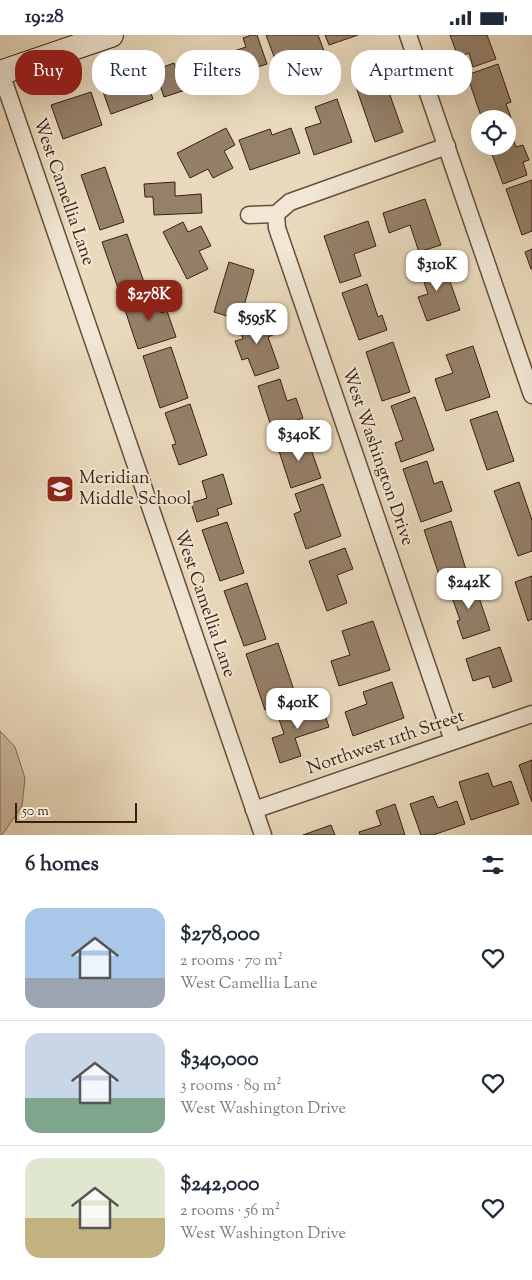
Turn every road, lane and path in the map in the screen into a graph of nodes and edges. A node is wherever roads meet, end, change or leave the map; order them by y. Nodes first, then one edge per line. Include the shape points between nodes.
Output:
1 (111, 35) edge
2 (408, 35) edge
3 (0, 73) edge
4 (446, 146) junction
5 (276, 214) junction
6 (249, 215) dead end
7 (532, 395) edge
8 (532, 714) edge
9 (453, 741) junction
10 (254, 810) junction
11 (263, 835) edge

1 - 3 street
2 - 4 street
3 - 10 street, West Camellia Lane
4 - 5 street via 290,202
4 - 7 street
5 - 6 street
5 - 9 street, West Washington Drive via 277,228
8 - 9 street, Northwest 11th Street
9 - 10 street, Northwest 11th Street
10 - 11 street, West Camellia Lane

